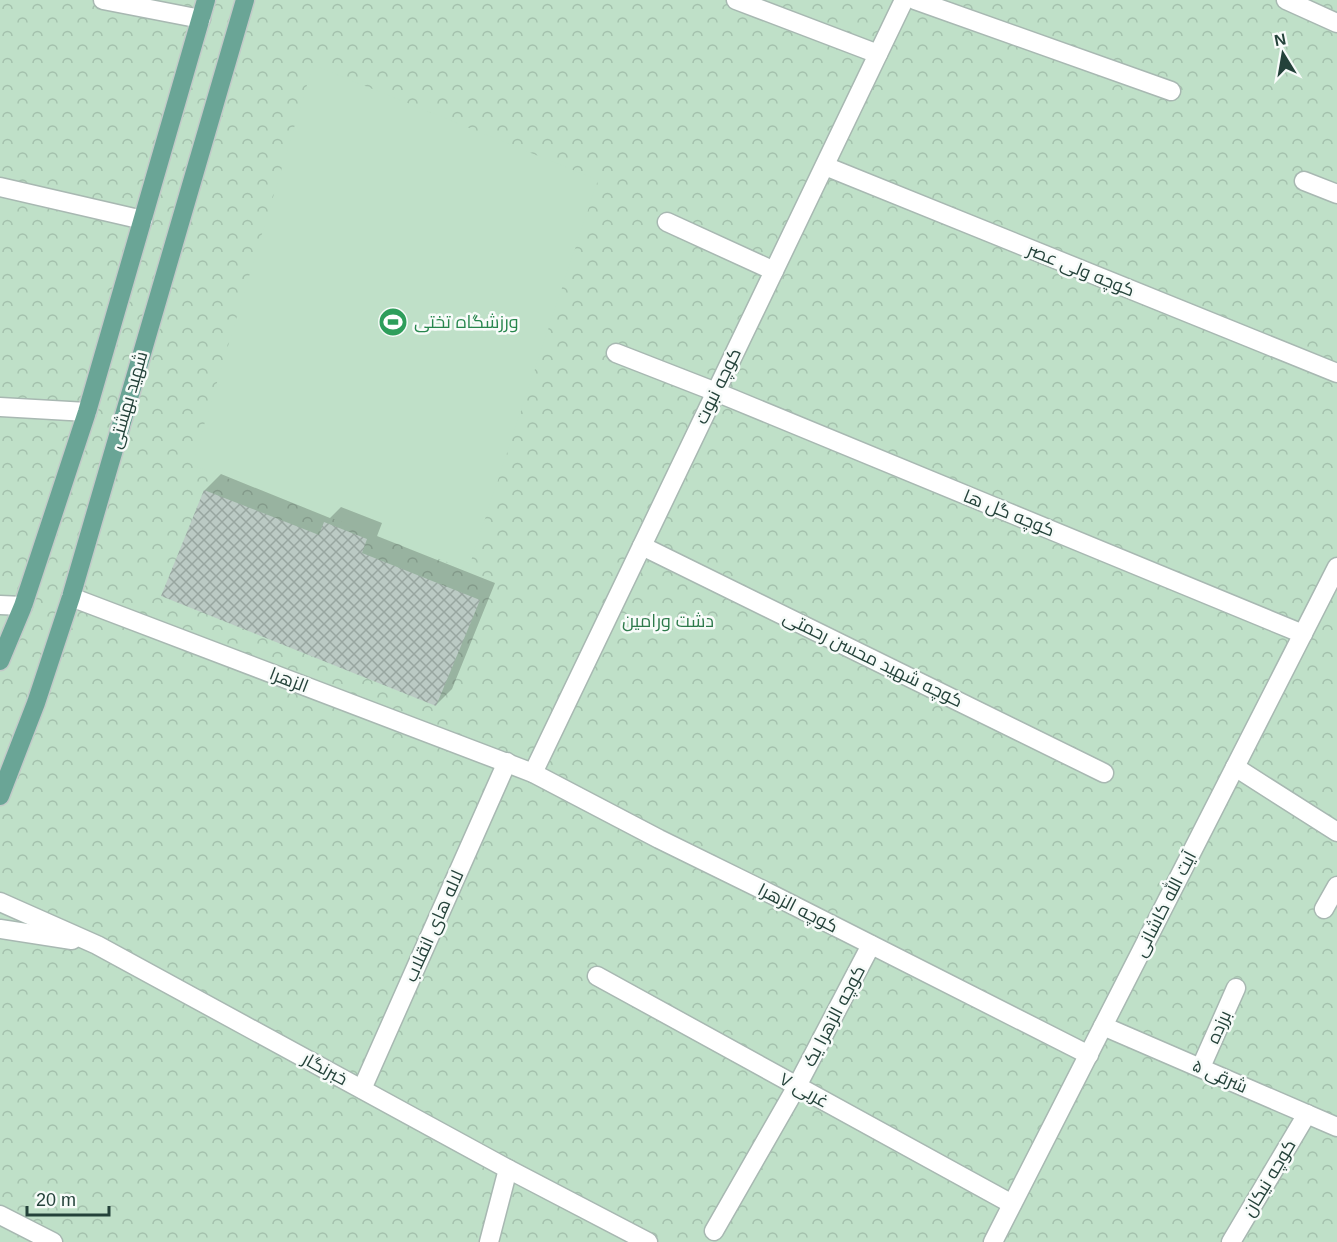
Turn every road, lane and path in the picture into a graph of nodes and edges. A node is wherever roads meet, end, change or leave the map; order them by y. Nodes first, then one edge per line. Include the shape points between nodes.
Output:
1 (103, 0) edge
2 (206, 0) edge
3 (245, 0) edge
4 (736, 0) edge
5 (904, 0) edge
6 (915, 0) edge
7 (1286, 0) edge
8 (201, 19) junction
9 (1337, 23) edge
10 (878, 54) junction
11 (1171, 91) dead end
12 (825, 166) junction
13 (1304, 181) dead end
14 (0, 187) edge
15 (1337, 194) edge
16 (143, 220) junction
17 (667, 222) dead end
18 (774, 271) junction
19 (616, 353) dead end
20 (1337, 373) edge
21 (716, 392) junction
22 (0, 407) edge
23 (87, 412) junction
24 (642, 546) junction
25 (1335, 575) edge
26 (71, 597) junction
27 (0, 605) edge
28 (23, 606) junction
29 (1303, 634) junction
30 (0, 661) edge
31 (7, 762) edge
32 (507, 762) junction
33 (1235, 767) junction
34 (533, 773) junction
35 (1104, 773) dead end
36 (0, 796) edge
37 (1337, 832) edge
38 (1337, 886) edge
39 (0, 902) edge
40 (1324, 909) dead end
41 (0, 929) edge
42 (98, 945) junction
43 (871, 945) junction
44 (597, 976) dead end
45 (1236, 988) dead end
46 (1104, 1026) junction
47 (1089, 1055) junction
48 (1201, 1067) junction
49 (797, 1086) junction
50 (362, 1089) junction
51 (1307, 1114) junction
52 (1337, 1126) edge
53 (508, 1169) junction
54 (1012, 1204) junction
55 (0, 1215) edge
56 (714, 1231) dead end
57 (53, 1242) edge
58 (489, 1242) edge
59 (648, 1242) edge
60 (993, 1242) edge
61 (1231, 1242) edge

1 - 8 street
2 - 8 main road, شهید بهشتی
3 - 26 main road, شهید بهشتی
4 - 10 street
5 - 10 street, کوچه نبوت
6 - 11 street
7 - 9 street
8 - 16 main road, شهید بهشتی
10 - 12 street, کوچه نبوت
12 - 18 street, کوچه نبوت
12 - 20 street, کوچه ولی عصر
13 - 15 street
14 - 16 street
16 - 23 main road, شهید بهشتی
17 - 18 street
18 - 21 street, کوچه نبوت
19 - 21 street, کوچه گل ها
21 - 24 street, کوچه نبوت
21 - 29 street, کوچه گل ها
22 - 23 street
23 - 28 main road, شهید بهشتی
24 - 34 street, کوچه نبوت
24 - 35 street, کوچه شهید محسن رحمتی
25 - 29 street, آیت الله کاشانی
26 - 31 main road, شهید بهشتی via 36,703
26 - 32 street, الزهرا
27 - 28 street
28 - 30 main road, شهید بهشتی
29 - 33 street, آیت الله کاشانی
31 - 36 main road, شهید بهشتی
32 - 34 street, کوچه الزهرا
32 - 50 street, لاله های انقلاب
33 - 37 street
33 - 46 street, آیت الله کاشانی
34 - 43 street, کوچه الزهرا
38 - 40 street
39 - 42 street, خبرنگار
41 - 42 street
42 - 50 street, خبرنگار
43 - 47 street, کوچه الزهرا
43 - 49 street, کوچه الزهرا یک
44 - 49 street, ۷ غربی
45 - 48 street, برزده
46 - 47 street, آیت الله کاشانی
46 - 48 street, ۵ شرقی
47 - 54 street, آیت الله کاشانی
48 - 51 street, ۵ شرقی
49 - 54 street, ۷ غربی
49 - 56 street, کوچه الزهرا یک
50 - 53 street, خبرنگار
51 - 52 street, ۵ شرقی
51 - 61 street, کوچه نیکان
53 - 58 street
53 - 59 street, خبرنگار
54 - 60 street, آیت الله کاشانی
55 - 57 street

